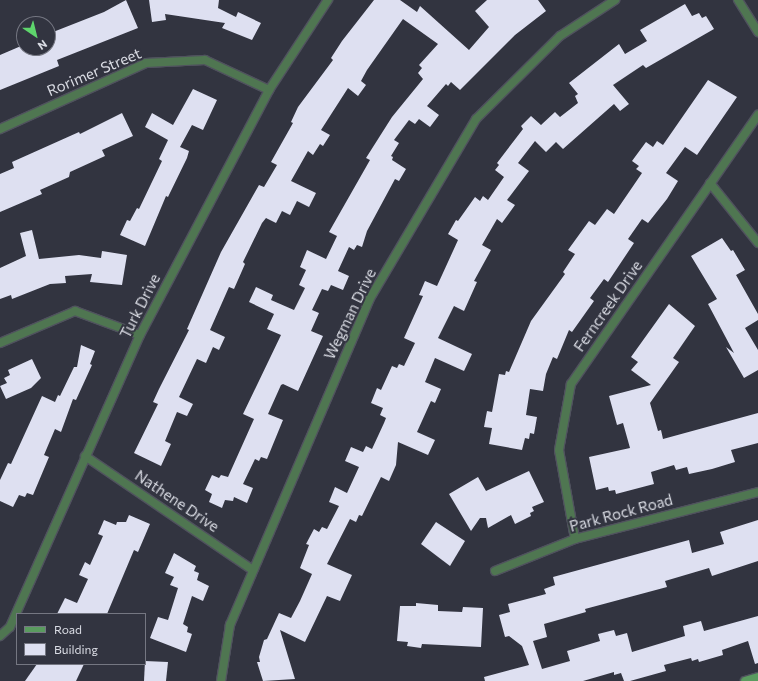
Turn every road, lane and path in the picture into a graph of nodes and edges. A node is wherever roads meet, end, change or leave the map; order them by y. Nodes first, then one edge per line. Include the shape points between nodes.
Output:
1 (328, 0) edge
2 (615, 0) edge
3 (738, 0) edge
4 (758, 32) edge
5 (269, 90) junction
6 (758, 115) edge
7 (0, 129) edge
8 (710, 183) junction
9 (758, 243) edge
10 (140, 335) junction
11 (0, 343) edge
12 (85, 456) junction
13 (758, 492) edge
14 (575, 539) junction
15 (253, 570) junction
16 (495, 571) dead end
17 (16, 613) edge
18 (16, 613) edge
19 (0, 636) edge
20 (758, 677) edge
21 (221, 681) edge
22 (745, 681) edge

1 - 5 street, Turk Drive
2 - 15 street, Wegman Drive via 560,36 476,118 369,300
3 - 4 street
5 - 7 street, Rorimer Street via 204,60 146,63
5 - 10 street, Turk Drive
6 - 8 street, Ferncreek Drive
8 - 9 street
8 - 14 street, Ferncreek Drive via 571,384 559,450
10 - 11 street via 75,311
10 - 12 street, Turk Drive
12 - 15 street, Nathene Drive
12 - 17 street, Turk Drive
13 - 14 street, Park Rock Road
14 - 16 street, Park Rock Road
15 - 21 street, Wegman Drive via 230,625
18 - 19 street, Turk Drive via 10,627
20 - 22 street

